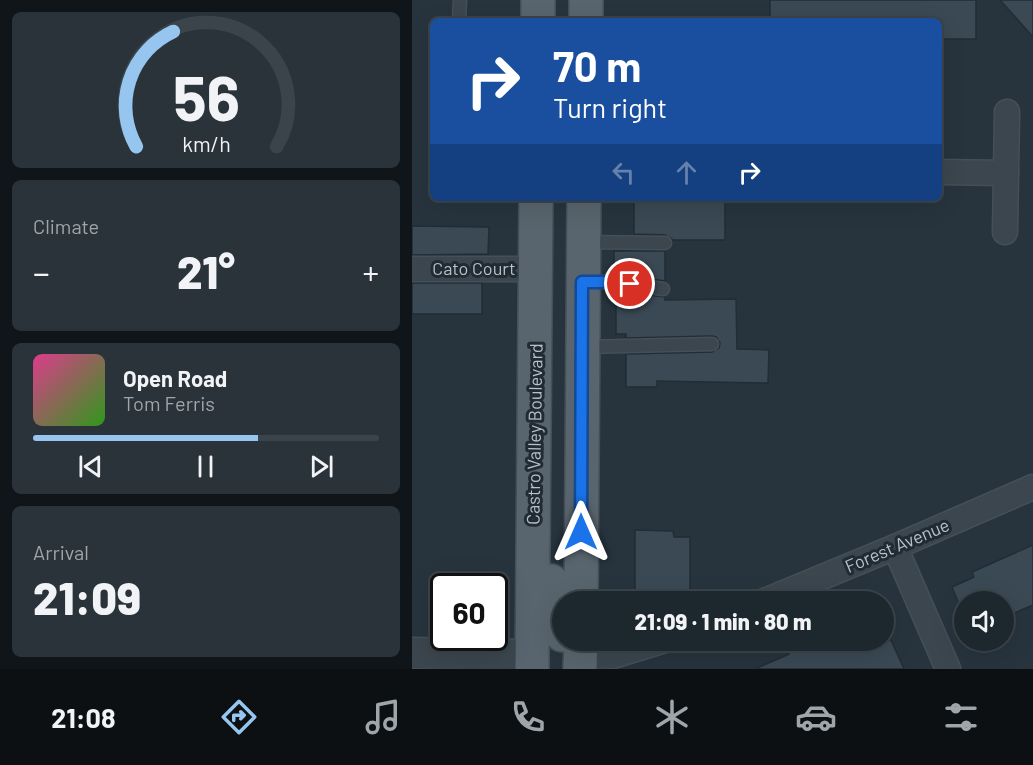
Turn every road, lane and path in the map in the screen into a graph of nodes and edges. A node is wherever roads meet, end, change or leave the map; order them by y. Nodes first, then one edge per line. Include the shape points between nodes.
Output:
1 (460, 0) edge
2 (538, 0) edge
3 (586, 0) edge
4 (459, 18) edge
5 (538, 18) edge
6 (586, 18) edge
7 (1006, 112) dead end
8 (942, 172) edge
9 (1006, 173) junction
10 (536, 201) edge
11 (584, 201) edge
12 (1005, 232) dead end
13 (583, 242) junction
14 (665, 243) dead end
15 (412, 268) edge
16 (536, 268) junction
17 (582, 282) junction
18 (663, 289) dead end
19 (535, 314) junction
20 (712, 344) dead end
21 (597, 346) junction
22 (1033, 488) edge
23 (895, 547) junction
24 (582, 591) edge
25 (789, 591) edge
26 (552, 614) edge
27 (589, 651) edge
28 (629, 651) edge
29 (412, 653) edge
30 (536, 664) edge
31 (949, 669) edge

1 - 4 lane
2 - 5 main road
3 - 6 main road
7 - 9 street
8 - 9 street
9 - 12 street
10 - 16 main road, Castro Valley Boulevard
11 - 13 main road
13 - 14 lane
13 - 17 main road
15 - 16 street, Cato Court
16 - 19 main road, Castro Valley Boulevard
17 - 18 lane
17 - 21 main road
19 - 26 main road via 550,371 553,419
19 - 30 main road, Castro Valley Boulevard
20 - 21 lane
21 - 24 main road
22 - 23 street, Forest Avenue
23 - 25 street, Forest Avenue
23 - 31 street
27 - 28 street via 613,656
29 - 30 street

